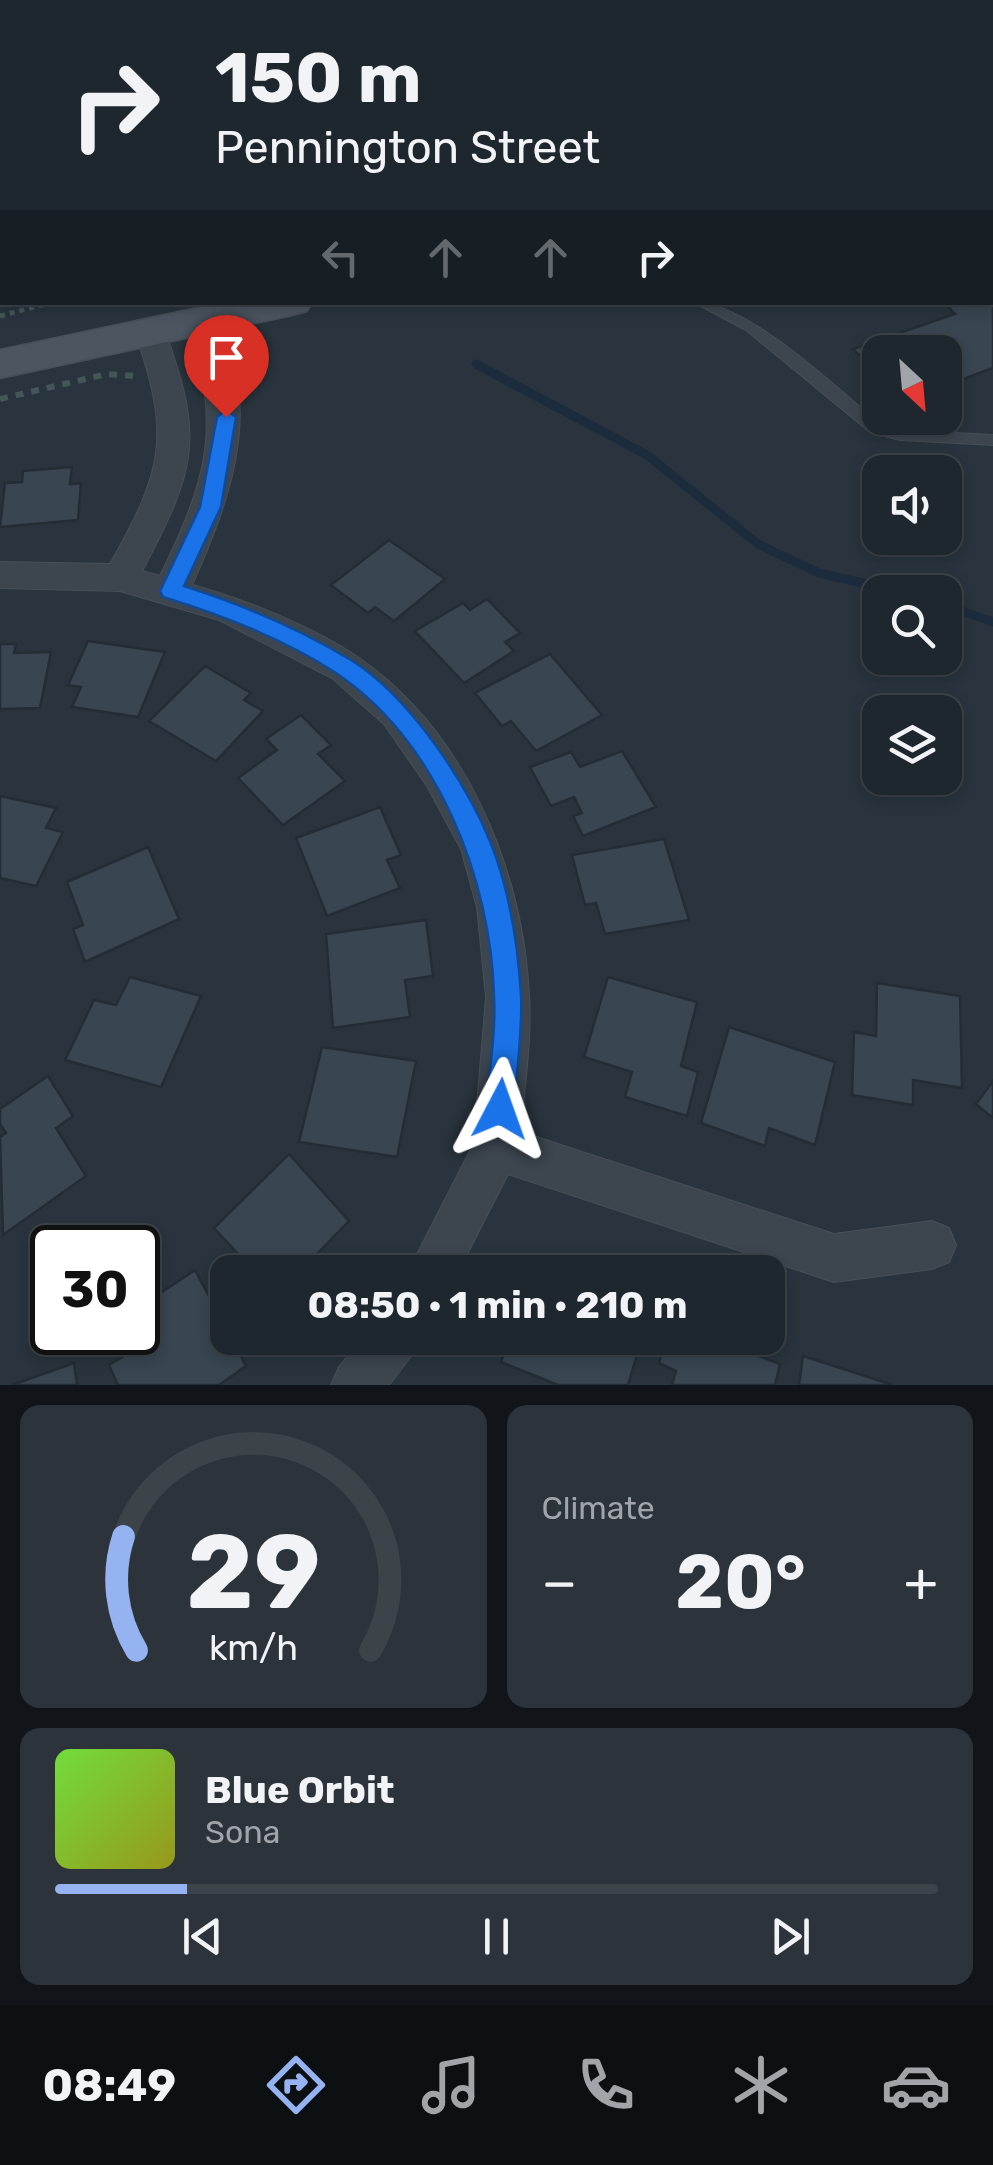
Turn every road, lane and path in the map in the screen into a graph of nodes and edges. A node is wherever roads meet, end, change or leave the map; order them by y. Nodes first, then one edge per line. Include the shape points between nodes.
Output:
1 (42, 305) edge
2 (278, 305) edge
3 (706, 305) edge
4 (0, 316) edge
5 (202, 322) junction
6 (150, 332) junction
7 (0, 364) edge
8 (136, 376) dead end
9 (0, 399) edge
10 (993, 440) edge
11 (0, 576) edge
12 (120, 578) junction
13 (171, 591) junction
14 (497, 1147) junction
15 (932, 1245) dead end
16 (441, 1255) edge
17 (380, 1355) edge
18 (358, 1385) edge

1 - 4 path
2 - 5 main road
3 - 10 lane via 751,327 876,428
5 - 6 main road
5 - 13 street via 226,417 211,507
6 - 7 main road
6 - 12 street via 175,424 169,474
8 - 9 path via 107,374
11 - 12 street
12 - 13 street
13 - 14 street via 230,609 345,668 397,714 441,774 480,846 498,907 508,997
14 - 15 street via 834,1258
14 - 16 street
17 - 18 street

